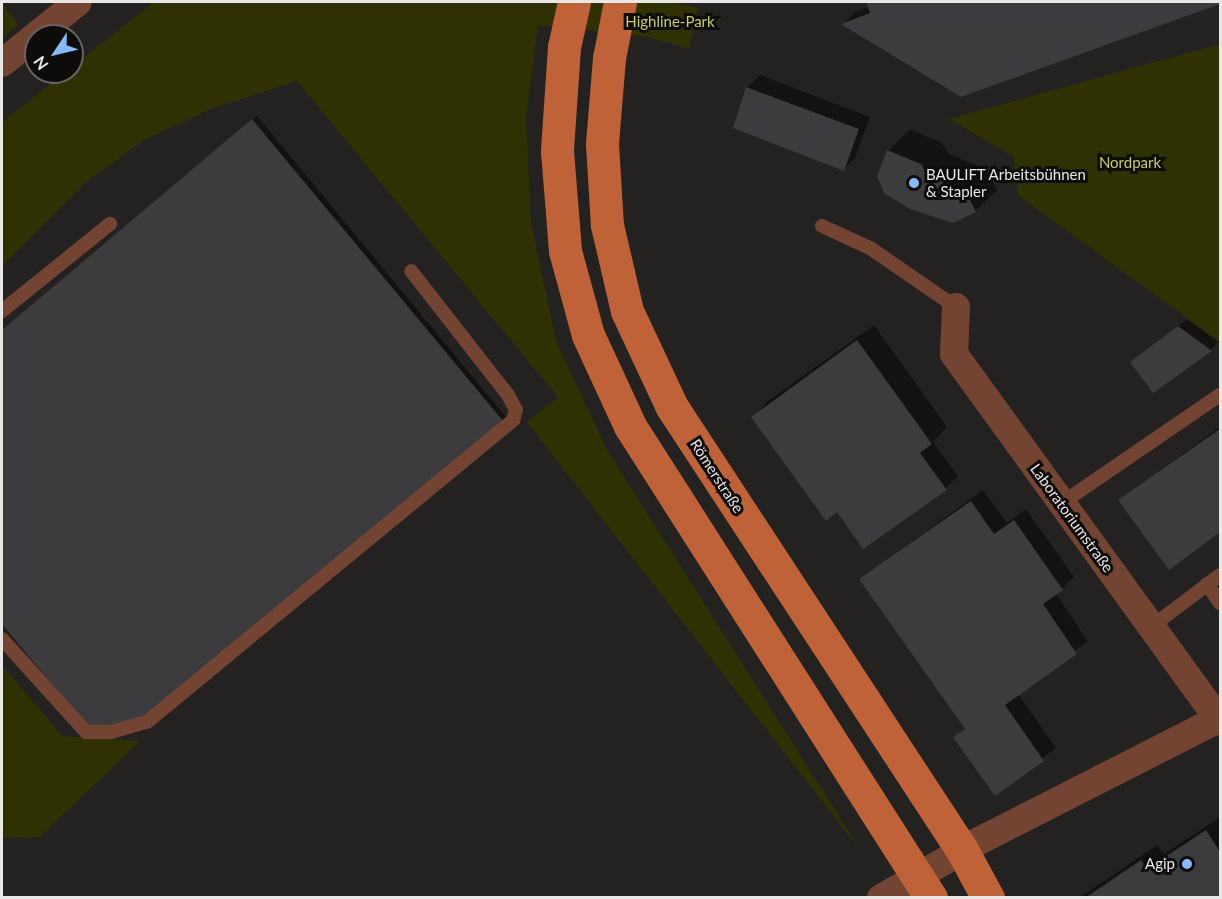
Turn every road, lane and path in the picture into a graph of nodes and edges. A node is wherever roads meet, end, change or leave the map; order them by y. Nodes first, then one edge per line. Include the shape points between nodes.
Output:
1 (78, 2) edge
2 (574, 2) edge
3 (620, 2) edge
4 (2, 63) edge
5 (110, 224) dead end
6 (822, 226) dead end
7 (411, 271) dead end
8 (956, 307) joint
9 (2, 310) edge
10 (1221, 395) edge
11 (1062, 503) junction
12 (1221, 575) edge
13 (1207, 584) junction
14 (1221, 603) edge
15 (1151, 627) junction
16 (2, 639) edge
17 (1219, 721) edge
18 (962, 850) junction
19 (924, 886) edge
20 (881, 897) edge
21 (988, 897) edge

1 - 4 street
2 - 19 main road via 564,46 557,151 565,251 588,335 630,426
3 - 18 main road, Römerstraße via 609,58 602,144 608,225 627,310 672,408
5 - 9 lane
6 - 8 lane via 870,248
7 - 16 lane via 508,395 516,410 513,420 147,722 111,732 86,732
8 - 11 street, Laboratoriumstraße via 954,354
10 - 11 lane
11 - 15 street, Laboratoriumstraße
12 - 13 lane
13 - 14 lane
13 - 15 lane
15 - 17 street, Laboratoriumstraße
17 - 18 street, Laboratoriumstraße
18 - 19 street, Laboratoriumstraße
18 - 21 main road, Römerstraße
19 - 20 street, Laboratoriumstraße

